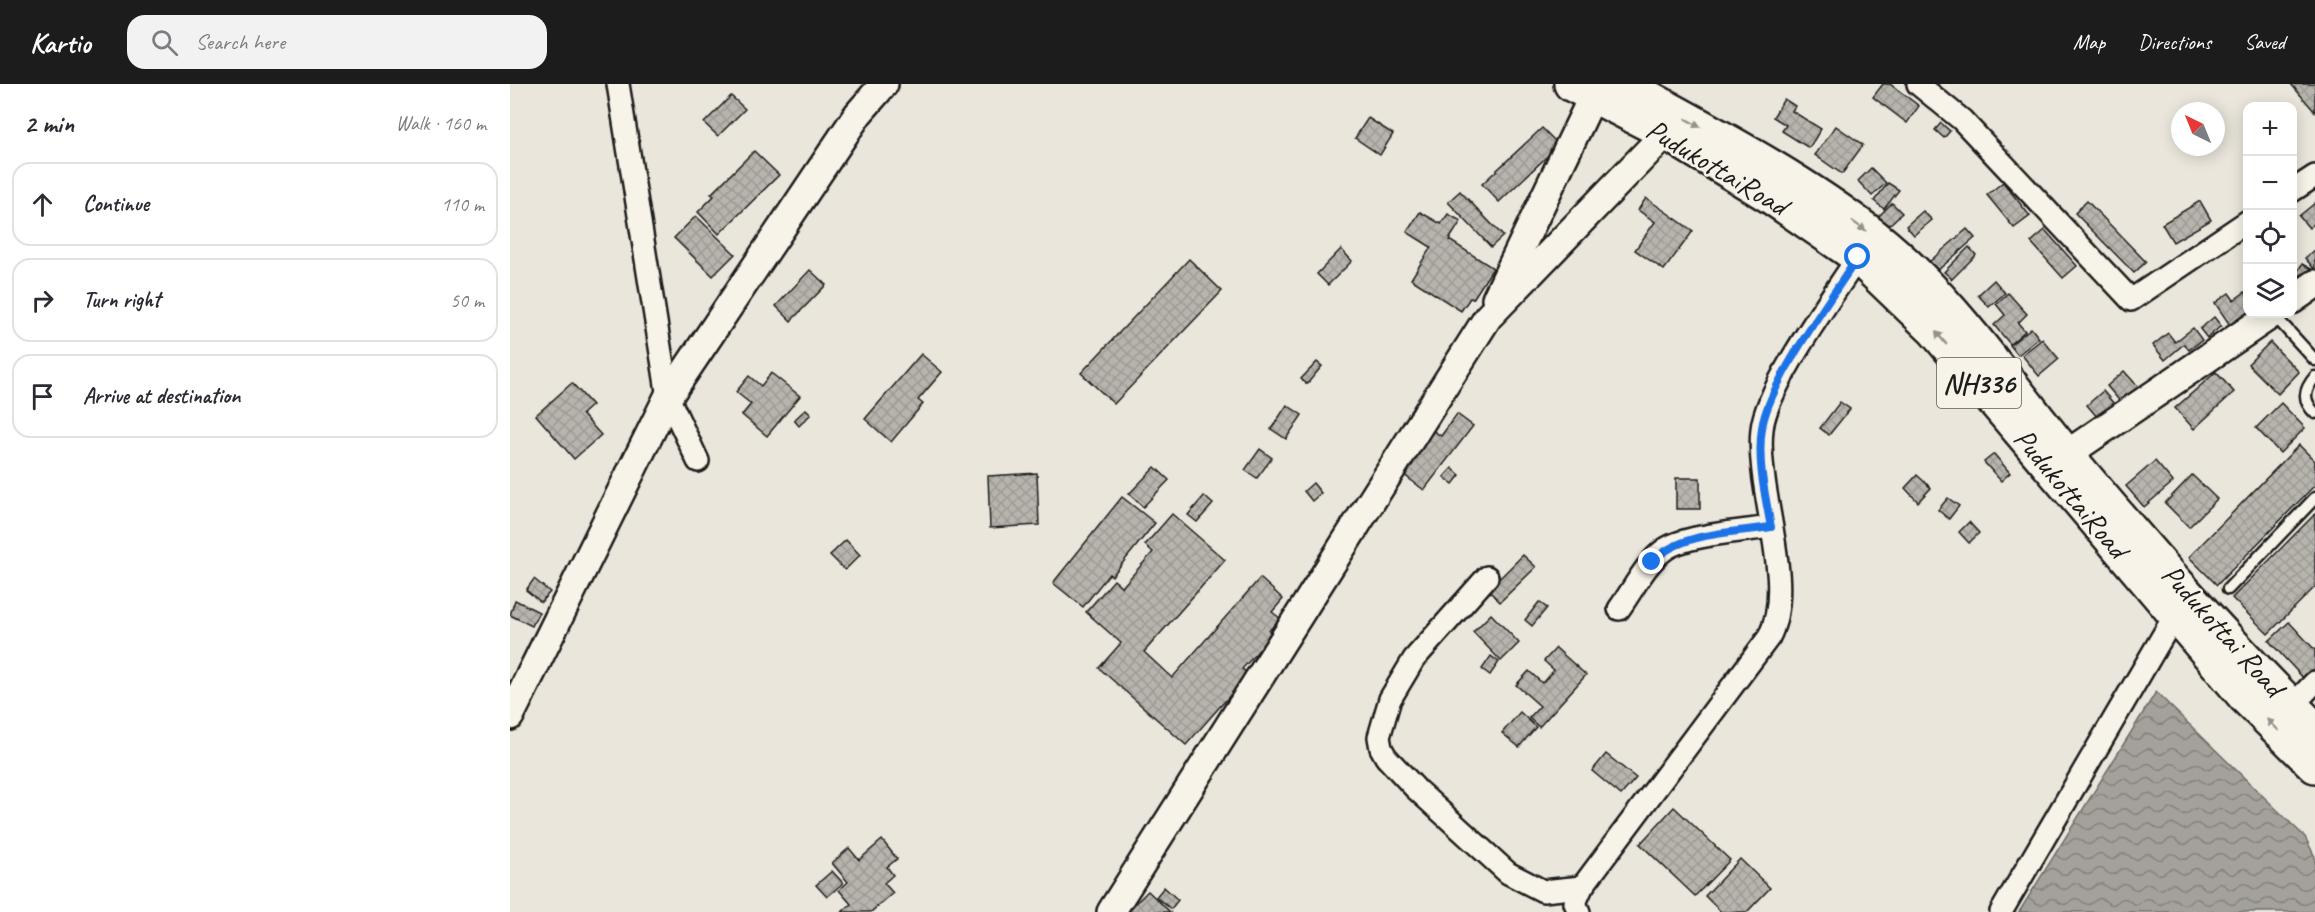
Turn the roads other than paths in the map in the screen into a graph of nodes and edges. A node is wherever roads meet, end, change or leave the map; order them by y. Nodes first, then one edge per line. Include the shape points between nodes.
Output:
1 (618, 84) edge
2 (884, 84) edge
3 (1624, 84) edge
4 (1918, 84) edge
5 (1582, 90) edge
6 (1666, 133) junction
7 (2315, 176) edge
8 (2297, 188) edge
9 (2243, 224) edge
10 (1858, 257) junction
11 (2315, 284) edge
12 (2297, 297) edge
13 (1488, 317) junction
14 (2266, 318) edge
15 (2276, 318) edge
16 (2315, 360) edge
17 (2315, 377) edge
18 (668, 397) junction
19 (2315, 413) edge
20 (698, 461) dead end
21 (2059, 463) junction
22 (2315, 498) edge
23 (1771, 527) junction
24 (1487, 577) dead end
25 (2228, 589) dead end
26 (1619, 609) dead end
27 (2190, 619) junction
28 (2315, 682) edge
29 (2292, 706) junction
30 (510, 716) edge
31 (2315, 729) edge
32 (2315, 766) edge
33 (1582, 887) junction
34 (1111, 912) edge
35 (1579, 912) edge
36 (2001, 912) edge

1 - 18 street
2 - 18 street via 858,114
3 -> 21 highway, Pudukottai Road / NH336 via 1785,174 1875,237 1953,311
4 - 9 street via 1962,120 2131,300
5 - 6 highway, PudukottaiRoad / NH336
5 - 13 street
6 - 10 highway, PudukottaiRoad / NH336 via 1771,196
6 - 13 street
7 - 8 street
21 -> 10 highway, PudukottaiRoad / NH336 via 1934,330
10 - 23 street via 1773,394 1762,427 1761,472
11 - 12 street
13 - 34 street
14 - 21 street
15 - 16 lane
17 - 19 lane via 2305,392 2305,400
18 - 20 street
18 - 30 street
21 - 27 highway, Pudukottai Road / NH336
22 - 25 lane
23 - 26 street via 1680,541 1664,549
23 - 33 street via 1778,592 1775,624
24 - 33 street via 1414,658 1390,699 1379,737 1381,748 1416,789 1508,873 1543,891
27 - 29 highway, Pudukottai Road / NH336
32 -> 27 highway, NH336 via 2245,697
27 - 36 street
28 - 29 street
29 - 31 highway, Pudukottai Road / NH336
33 - 35 street via 1575,903

